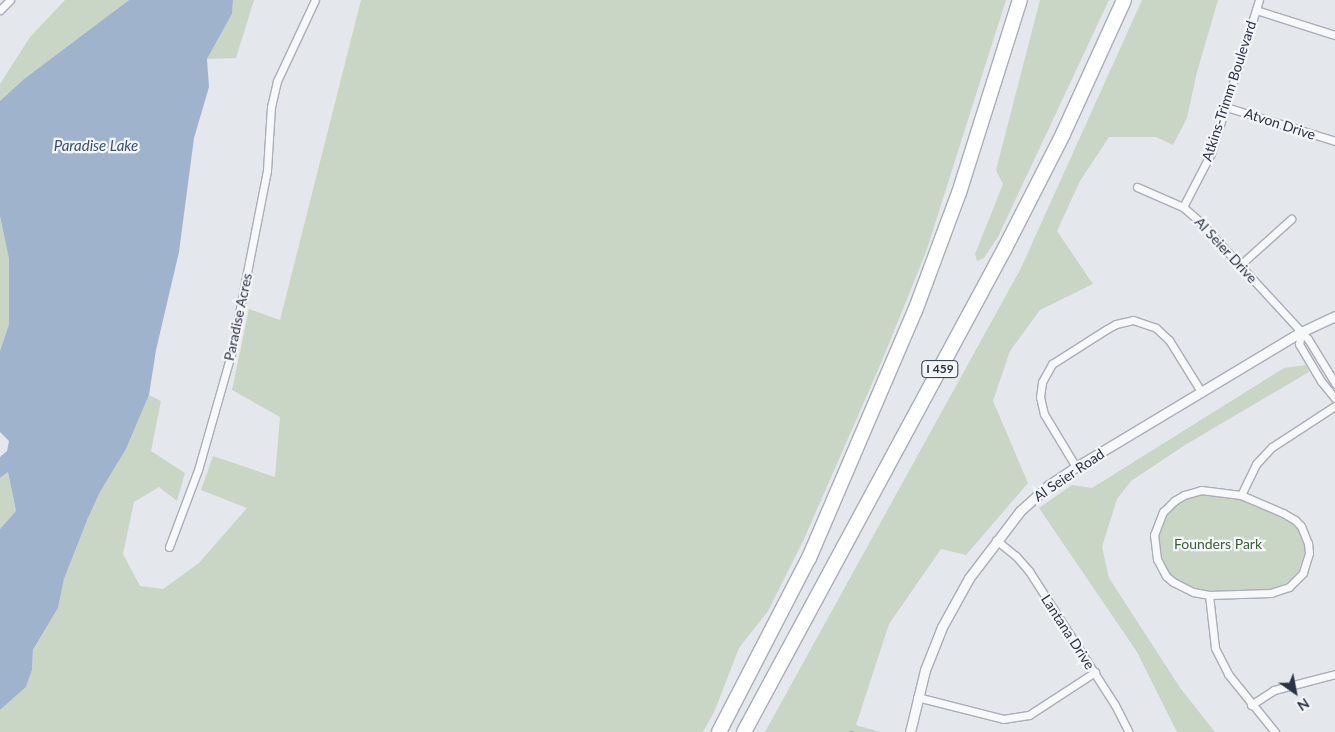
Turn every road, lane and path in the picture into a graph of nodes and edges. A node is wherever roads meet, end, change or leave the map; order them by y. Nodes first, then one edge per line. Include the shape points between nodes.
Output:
1 (10, 0) edge
2 (315, 0) edge
3 (1020, 0) edge
4 (1124, 0) edge
5 (1259, 0) edge
6 (0, 10) edge
7 (1256, 10) junction
8 (1335, 35) edge
9 (1226, 107) junction
10 (1335, 141) edge
11 (1136, 187) dead end
12 (1183, 206) junction
13 (1291, 219) dead end
14 (1240, 265) junction
15 (1335, 316) edge
16 (1301, 332) junction
17 (1335, 383) edge
18 (1202, 392) junction
19 (1335, 398) edge
20 (1335, 406) edge
21 (1076, 467) junction
22 (1241, 495) junction
23 (996, 540) junction
24 (169, 547) dead end
25 (1209, 595) junction
26 (1095, 672) junction
27 (1335, 674) edge
28 (917, 697) junction
29 (1251, 704) junction
30 (719, 732) edge
31 (744, 732) edge
32 (910, 732) edge
33 (1129, 732) edge
34 (1275, 732) edge

1 - 6 street
2 - 24 street, Paradise Acres via 277,82 271,107 267,170 231,354 198,470
3 - 30 highway via 962,184 915,311 809,558
4 - 31 highway, I 459 via 1063,134 1005,248
5 - 7 street, Atkins-Trimm Boulevard
7 - 8 street
7 - 9 street, Atkins-Trimm Boulevard
9 - 10 street, Atvon Drive
9 - 12 street, Atkins-Trimm Boulevard via 1211,153
11 - 12 street, Al Seier Drive
12 - 14 street, Al Seier Drive
13 - 14 street
14 - 16 street, Al Seier Drive
15 - 16 street, Al Seier Road
16 - 17 street, Al Seier Drive
16 - 18 street, Al Seier Road
16 - 19 street via 1299,344
18 - 21 street, Al Seier Road
18 - 21 street via 1169,340 1156,328 1133,320 1116,324 1052,364 1042,382 1040,397 1044,414
20 - 22 street via 1272,447 1256,464
21 - 23 street, Al Seier Road via 1034,497
22 - 25 street via 1201,490 1184,495 1164,512 1154,535 1157,559 1166,576 1183,589
22 - 25 street via 1283,513 1301,526 1308,542 1307,563 1297,580 1280,591
23 - 26 street, Lantana Drive via 1029,571
23 - 28 street, Al Seier Road via 945,621
25 - 29 street via 1215,648 1228,674
26 - 28 street via 1029,715 1003,719
26 - 33 street, Lantana Drive
27 - 29 street via 1274,690
28 - 32 street, Al Seier Road
29 - 34 street

